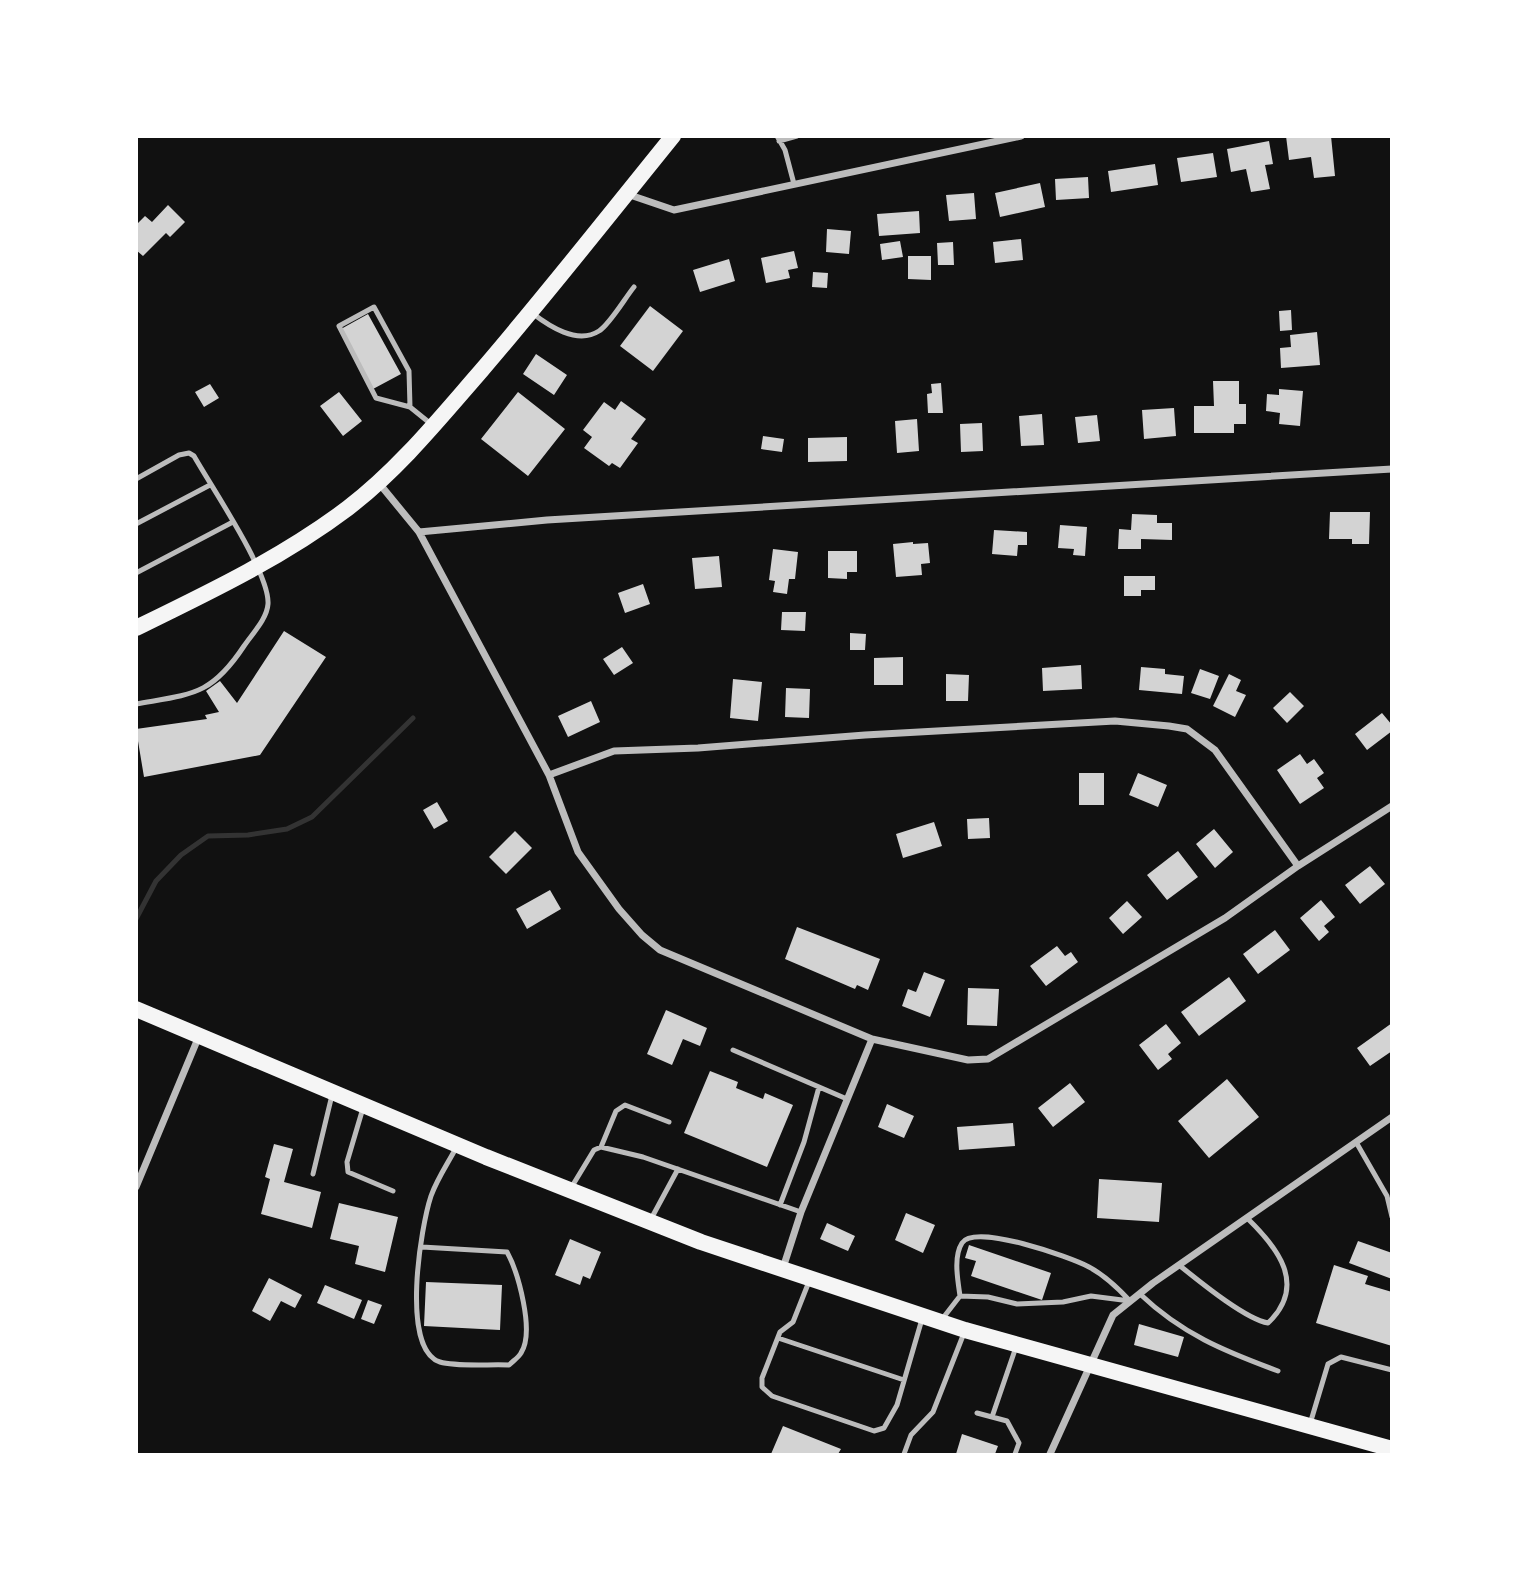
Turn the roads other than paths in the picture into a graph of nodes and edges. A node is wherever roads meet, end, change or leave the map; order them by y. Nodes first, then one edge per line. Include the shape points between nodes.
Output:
1 (673, 136) edge
2 (797, 136) edge
3 (1021, 136) edge
4 (778, 139) edge
5 (793, 184) junction
6 (627, 193) junction
7 (634, 287) dead end
8 (531, 313) junction
9 (410, 407) junction
10 (434, 426) junction
11 (1391, 469) edge
12 (136, 479) edge
13 (377, 482) junction
14 (210, 485) junction
15 (231, 523) junction
16 (136, 524) edge
17 (419, 532) junction
18 (258, 567) junction
19 (136, 573) edge
20 (136, 628) edge
21 (136, 704) edge
22 (549, 775) junction
23 (1391, 806) edge
24 (1298, 866) junction
25 (136, 1009) edge
26 (199, 1035) junction
27 (873, 1038) junction
28 (733, 1050) dead end
29 (819, 1087) junction
30 (332, 1092) junction
31 (848, 1099) junction
32 (363, 1105) junction
33 (1391, 1117) edge
34 (669, 1122) dead end
35 (1356, 1142) junction
36 (458, 1146) junction
37 (601, 1147) junction
38 (678, 1169) junction
39 (313, 1174) dead end
40 (136, 1187) edge
41 (569, 1190) junction
42 (393, 1191) dead end
43 (780, 1205) junction
44 (801, 1212) junction
45 (1391, 1216) edge
46 (1247, 1218) junction
47 (649, 1222) junction
48 (422, 1247) junction
49 (1179, 1265) junction
50 (782, 1269) junction
51 (810, 1278) junction
52 (1140, 1294) junction
53 (960, 1296) junction
54 (1130, 1301) junction
55 (922, 1316) junction
56 (940, 1322) junction
57 (965, 1330) junction
58 (778, 1338) junction
59 (1016, 1345) junction
60 (1089, 1366) junction
61 (1391, 1370) edge
62 (1278, 1371) dead end
63 (904, 1380) junction
64 (977, 1413) dead end
65 (992, 1417) junction
66 (1308, 1428) junction
67 (1391, 1446) edge
68 (904, 1454) edge
69 (1015, 1454) edge
70 (1051, 1454) edge

1 - 6 main road
2 - 4 lane
3 - 5 street
4 - 5 lane
5 - 6 street via 674,210
6 - 8 main road
7 - 8 lane via 599,331 583,335 548,326
8 - 10 main road
9 - 9 lane via 409,371 374,307 338,326 376,398
9 - 10 lane
10 - 13 main road
11 - 17 street via 547,520
12 - 14 lane via 189,453
13 - 17 street
13 - 18 main road via 349,507
14 - 15 lane
14 - 16 lane
15 - 18 lane
15 - 19 lane
17 - 22 street
18 - 20 main road
18 - 21 lane via 268,606 227,671 201,691
22 - 24 street via 614,751 1115,721 1169,726 1187,729 1215,750
22 - 27 street via 578,852 642,935 660,950
23 - 24 street
24 - 27 street via 1225,918 988,1059 968,1060
25 - 26 main road
26 - 30 main road
26 - 40 street
27 - 31 street
28 - 29 lane
29 - 31 lane
29 - 43 lane
30 - 32 main road
30 - 39 lane
31 - 44 street
32 - 36 main road
32 - 42 lane via 348,1172
33 - 35 street
34 - 37 lane via 625,1105 616,1111
35 - 45 lane via 1387,1196
35 - 46 street
36 - 41 main road
36 - 48 lane via 432,1194
37 - 38 lane
37 - 41 lane via 594,1150
38 - 43 lane
38 - 47 lane
41 - 47 main road
43 - 44 lane
44 - 50 street
46 - 49 street
46 - 49 lane via 1284,1264 1284,1300 1268,1323 1223,1300
47 - 50 main road
48 - 48 lane via 417,1280 418,1331 424,1349 439,1362 509,1365 525,1342 525,1311 516,1268 507,1252
49 - 52 street
50 - 51 main road
51 - 55 main road
51 - 58 lane via 793,1322
52 - 54 street
52 - 62 lane via 1201,1341
53 - 54 lane via 1017,1304 1091,1296
53 - 54 lane via 958,1253 962,1242 969,1237 994,1236 1088,1266
53 - 56 lane
54 - 60 street via 1113,1315
55 - 56 main road
55 - 63 lane
56 - 57 main road
57 - 59 main road
57 - 68 lane via 933,1412 911,1435
58 - 63 lane
58 - 63 lane via 762,1387 772,1396 874,1431 884,1428
59 - 60 main road
59 - 65 lane
60 - 66 main road
60 - 70 street
61 - 66 lane via 1341,1357 1328,1364
64 - 65 lane
65 - 69 lane via 1007,1421 1019,1443
66 - 67 main road

